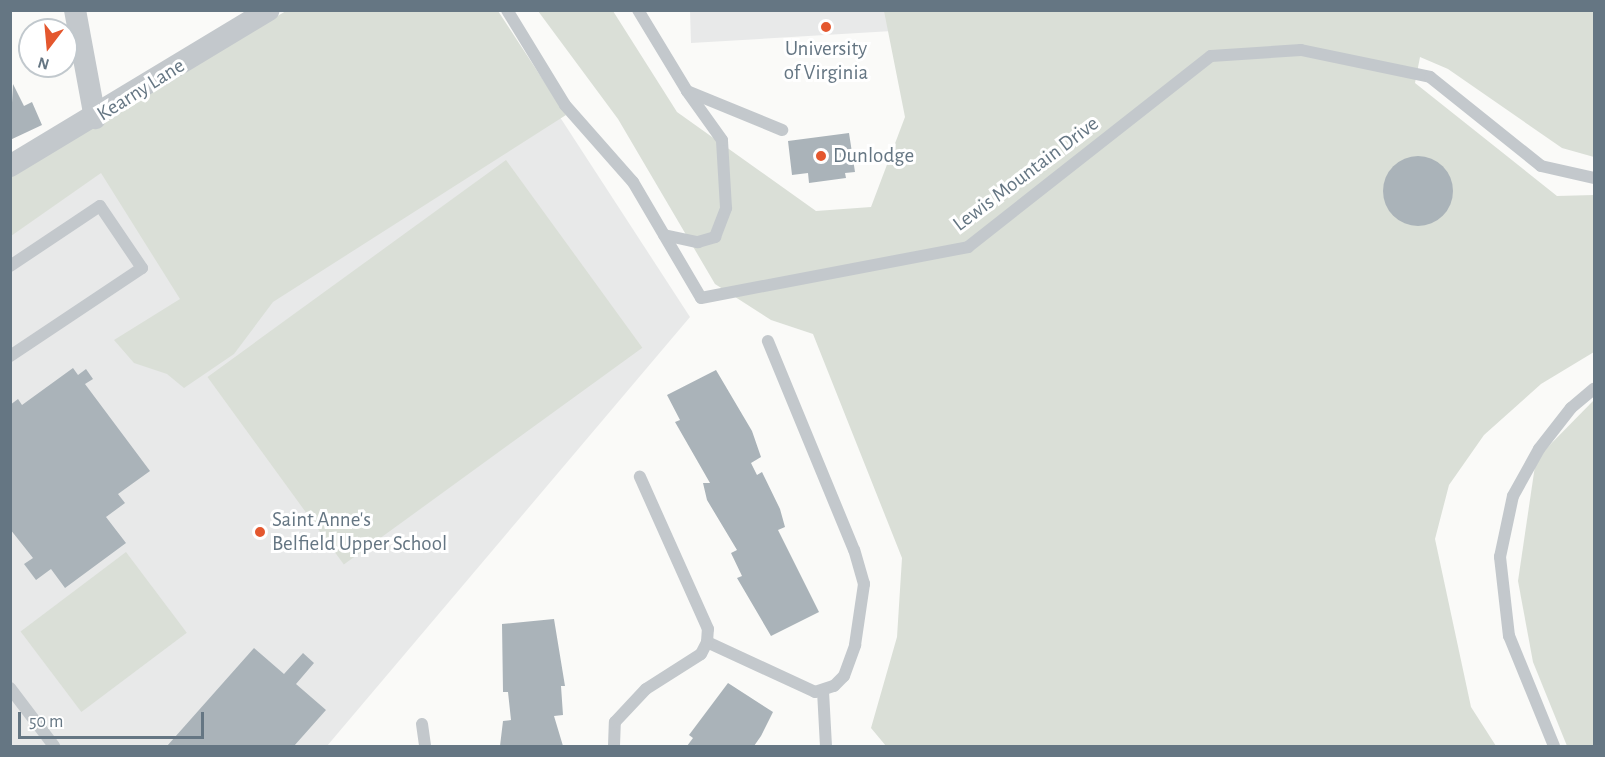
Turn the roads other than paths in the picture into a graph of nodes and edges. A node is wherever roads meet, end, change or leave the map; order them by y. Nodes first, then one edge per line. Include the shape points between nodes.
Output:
1 (75, 10) edge
2 (269, 10) edge
3 (507, 10) edge
4 (638, 10) edge
5 (687, 91) junction
6 (95, 118) junction
7 (782, 130) dead end
8 (10, 166) edge
9 (1594, 178) edge
10 (664, 234) junction
11 (10, 266) edge
12 (768, 341) dead end
13 (10, 356) edge
14 (1594, 389) edge
15 (639, 477) dead end
16 (708, 642) junction
17 (10, 688) edge
18 (823, 691) junction
19 (422, 724) dead end
20 (54, 747) edge
21 (425, 747) edge
22 (614, 747) edge
23 (826, 747) edge
24 (1554, 747) edge

1 - 6 street
2 - 6 street, Kearny Lane
3 - 10 lane, Lewis Mountain Drive via 565,105 633,182
4 - 5 lane
5 - 7 lane
5 - 10 lane via 722,140 726,208 714,237 698,242
6 - 8 street, Kearny Lane
9 - 10 lane, Lewis Mountain Drive via 1541,166 1430,78 1301,50 1211,56 968,247 701,298
11 - 13 lane via 100,206 142,268
12 - 18 lane via 864,584 848,666 834,686
14 - 24 lane via 1571,408 1539,449 1513,496 1500,556 1509,636
15 - 16 lane via 708,629
16 - 18 lane via 801,689
16 - 22 lane via 701,654 646,689 615,722
17 - 20 lane
18 - 23 lane
19 - 21 lane

